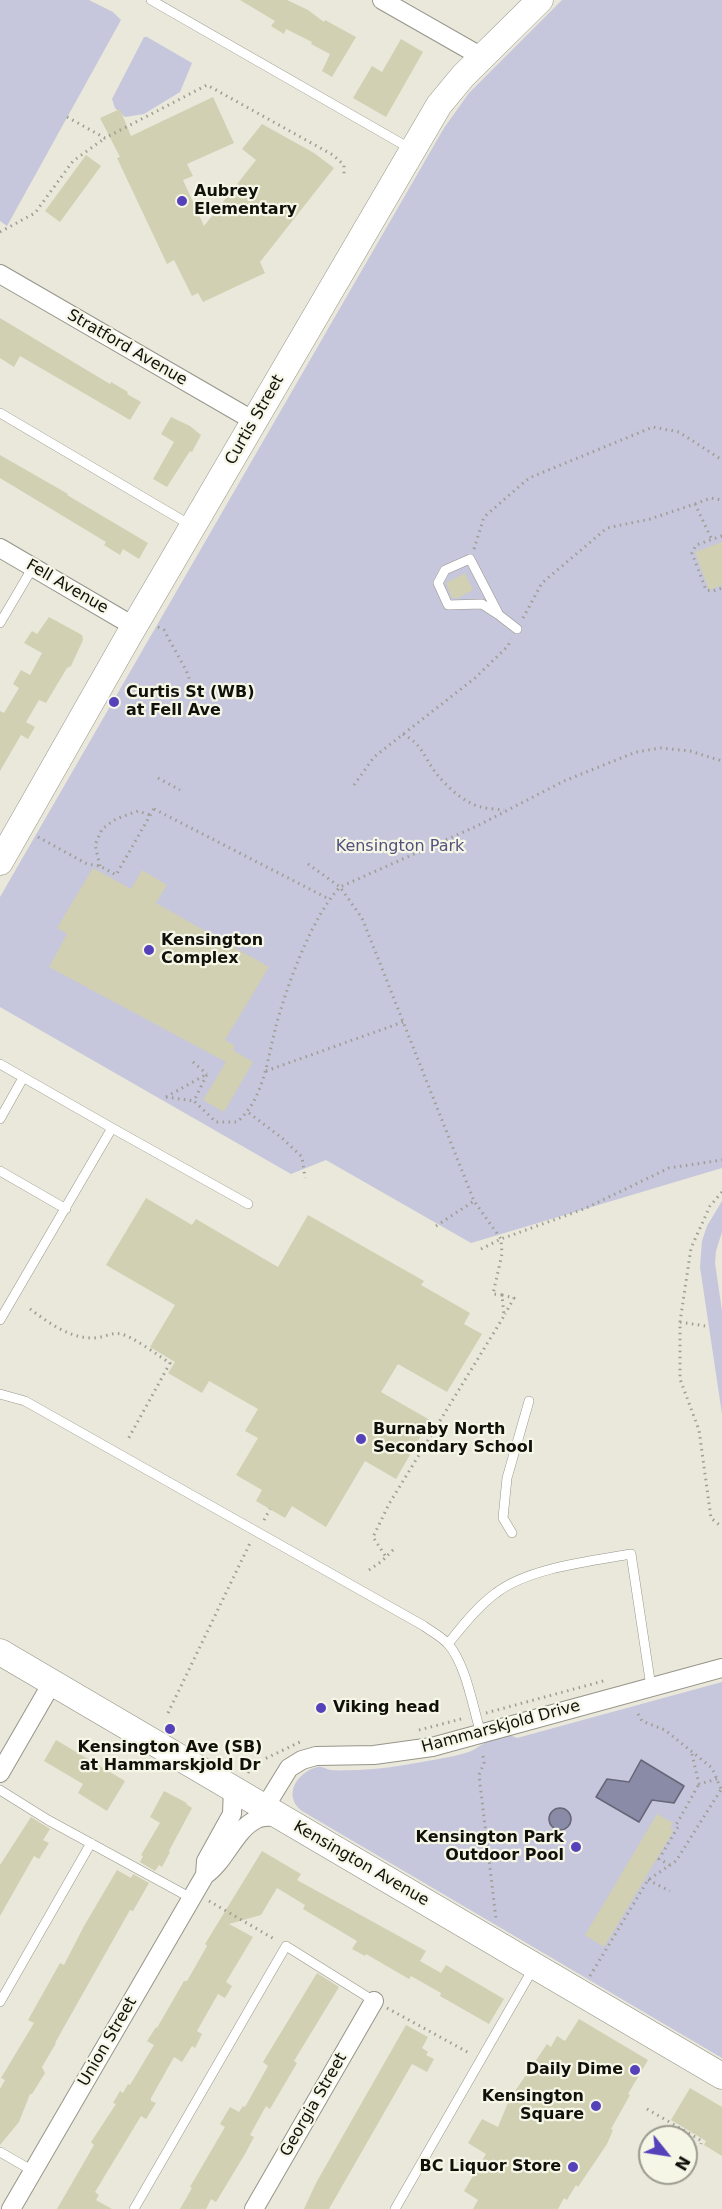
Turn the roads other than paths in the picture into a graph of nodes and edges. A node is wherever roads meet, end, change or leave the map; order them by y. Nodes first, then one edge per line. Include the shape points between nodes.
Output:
1 (151, 0) edge
2 (540, 0) edge
3 (386, 1) edge
4 (482, 57) junction
5 (411, 150) junction
6 (0, 274) edge
7 (0, 413) edge
8 (254, 421) junction
9 (193, 527) junction
10 (0, 548) edge
11 (33, 567) junction
12 (499, 615) junction
13 (0, 623) edge
14 (146, 627) junction
15 (517, 629) road end
16 (0, 862) edge
17 (0, 1064) edge
18 (24, 1078) junction
19 (0, 1119) edge
20 (112, 1128) junction
21 (0, 1171) edge
22 (248, 1204) dead end
23 (66, 1209) junction
24 (0, 1320) edge
25 (0, 1394) edge
26 (529, 1401) dead end
27 (512, 1533) dead end
28 (448, 1644) junction
29 (0, 1652) edge
30 (722, 1668) edge
31 (52, 1683) junction
32 (651, 1687) junction
33 (480, 1734) junction
34 (0, 1773) edge
35 (233, 1788) junction
36 (0, 1790) edge
37 (273, 1812) junction
38 (91, 1843) junction
39 (205, 1875) junction
40 (193, 1896) junction
41 (535, 1965) junction
42 (374, 2001) joint
43 (0, 2002) edge
44 (722, 2076) edge
45 (0, 2152) edge
46 (33, 2170) junction
47 (11, 2209) edge
48 (134, 2209) edge
49 (254, 2209) edge
50 (395, 2209) edge

1 - 5 lane
2 - 4 street, Curtis Street
3 - 4 street
4 - 5 street, Curtis Street via 439,105
5 - 8 street, Curtis Street
6 - 8 street, Stratford Avenue
7 - 9 lane
8 - 9 street, Curtis Street
9 - 14 street, Curtis Street
10 - 11 street, Fell Avenue
11 - 13 lane
11 - 14 street, Fell Avenue
12 - 12 lane via 470,559 444,570 438,583 448,605 482,604
12 - 15 lane
14 - 16 street, Curtis Street
17 - 18 lane
18 - 19 lane
18 - 20 lane
20 - 22 lane
20 - 23 lane
21 - 23 lane
23 - 24 lane
25 - 28 lane via 25,1401 424,1626
26 - 27 lane via 507,1478 503,1518
28 - 32 lane via 496,1592 566,1566 631,1554
28 - 33 lane via 465,1680
29 - 31 street, Kensington Avenue
30 - 32 street, Hammarskjold Drive
31 - 34 street
31 - 35 street, Kensington Avenue
32 - 33 street, Hammarskjold Drive
33 - 37 street, Hammarskjold Drive via 432,1747 302,1760 289,1768
35 - 37 street, Kensington Avenue
35 - 39 street, Union Street via 232,1814 206,1861
36 - 38 lane
37 - 39 street, Union Street via 249,1824 216,1868
37 - 41 street, Kensington Avenue
38 - 40 lane
38 - 43 lane
39 - 40 street, Union Street
40 - 46 street, Union Street
41 - 44 street, Kensington Avenue
41 - 50 lane
42 - 48 lane via 286,1946
42 - 49 street, Georgia Street
45 - 46 lane
46 - 47 street, Union Street

